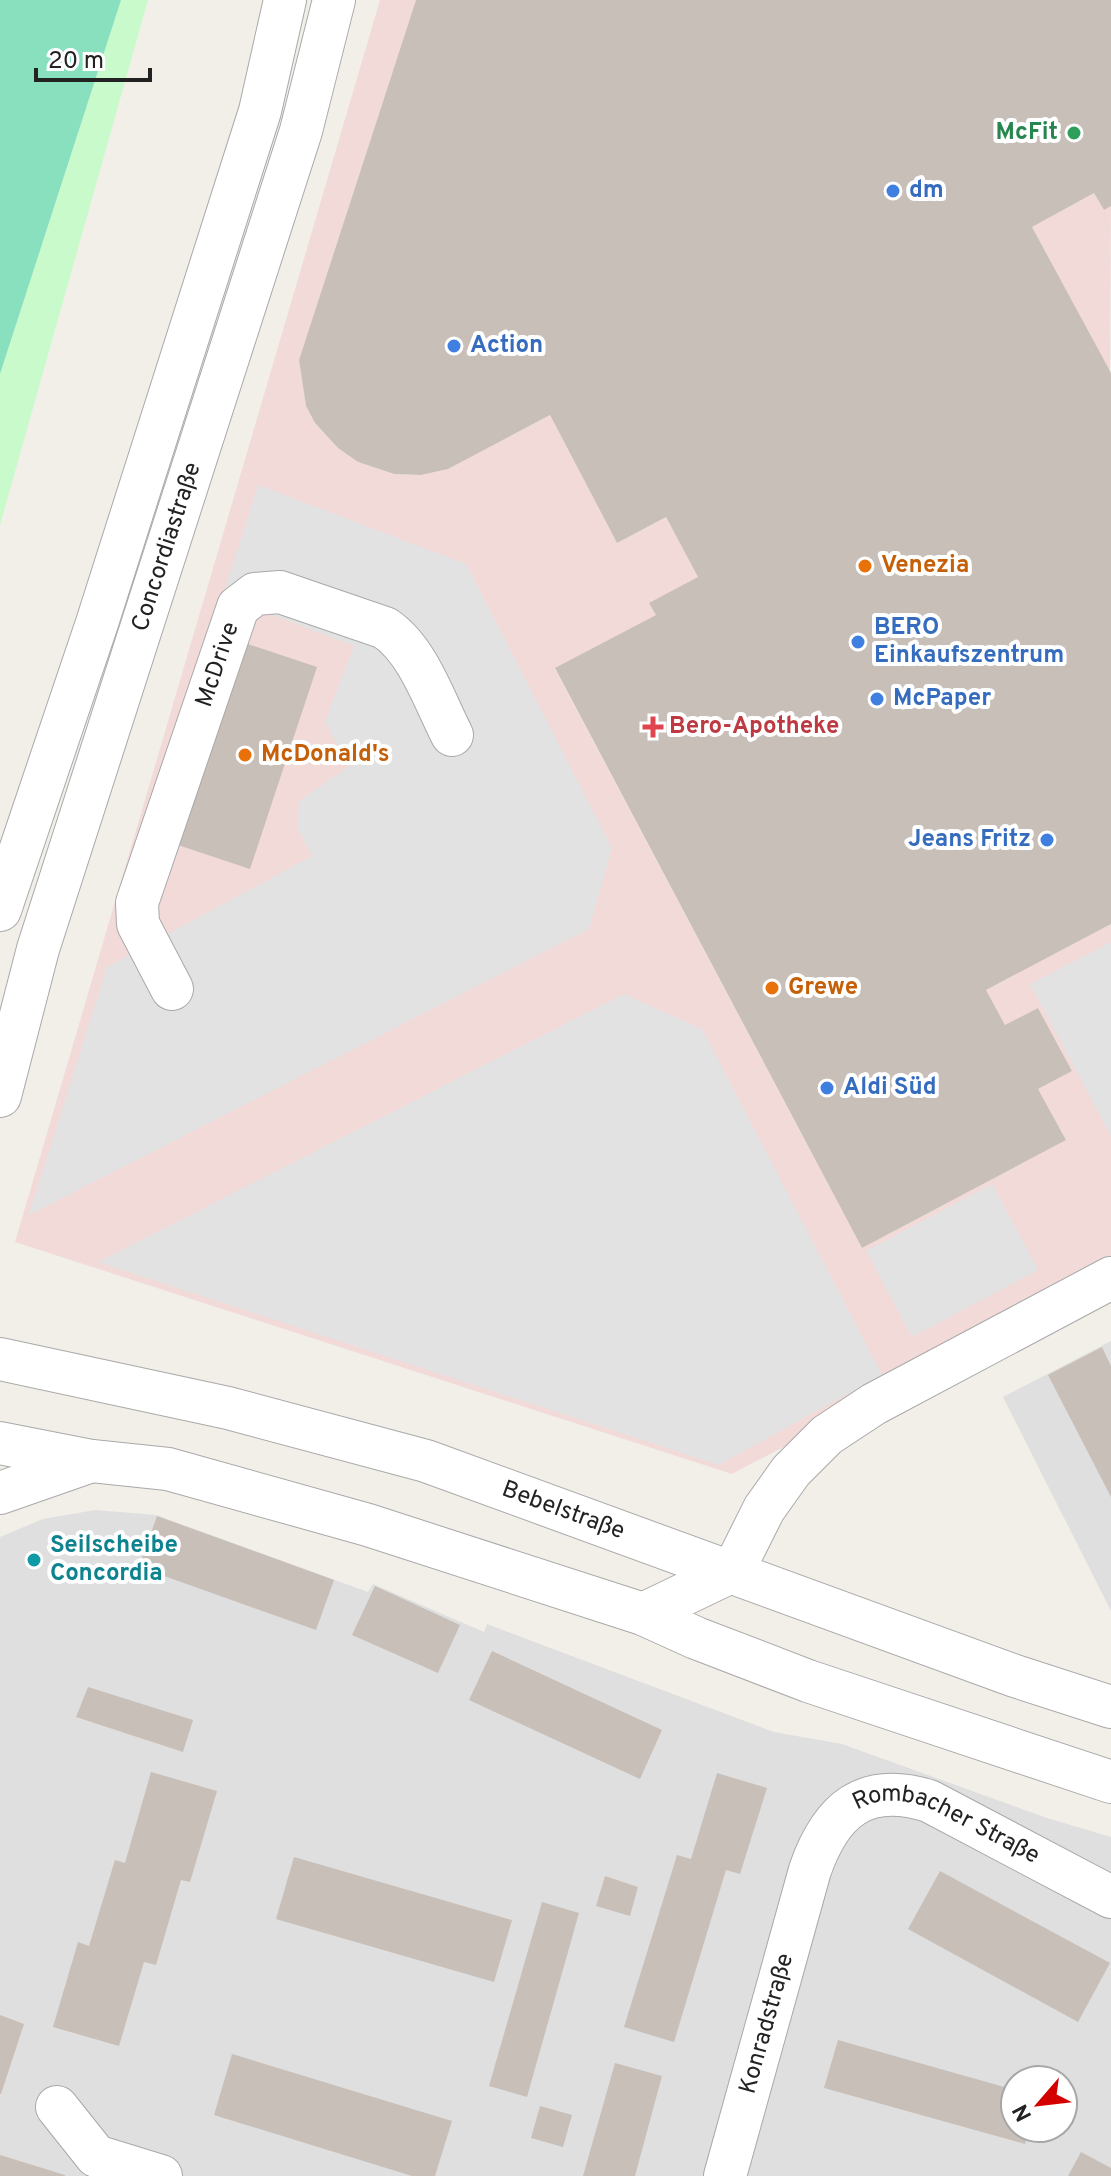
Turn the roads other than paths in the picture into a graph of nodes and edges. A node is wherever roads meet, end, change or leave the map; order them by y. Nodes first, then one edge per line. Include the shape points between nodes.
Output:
1 (285, 0) edge
2 (334, 0) edge
3 (452, 735) dead end
4 (0, 910) edge
5 (172, 989) dead end
6 (0, 1096) edge
7 (1111, 1278) edge
8 (0, 1359) edge
9 (0, 1443) edge
10 (92, 1461) junction
11 (0, 1493) edge
12 (733, 1571) junction
13 (643, 1614) junction
14 (1111, 1707) edge
15 (1111, 1782) edge
16 (810, 1870) joint
17 (1111, 1897) edge
18 (57, 2107) dead end
19 (161, 2176) edge
20 (725, 2176) edge

1 - 4 street, Concordiastraße via 260,111
2 - 6 street, Concordiastraße via 301,131 38,949
3 - 5 street, McDrive via 409,652 385,628 280,592 255,594 238,607 137,903 138,924
7 - 12 street via 874,1404 827,1435 791,1471 764,1509
8 - 12 street, Bebelstraße via 228,1408 426,1461
9 - 10 street
10 - 11 street
10 - 13 street via 168,1469 368,1525
12 - 13 street
12 - 14 street, Bebelstraße
13 - 15 street via 808,1681
16 - 17 street, Rombacher Straße via 822,1837 846,1810 862,1799 910,1795 951,1811
16 - 20 street, Konradstraße
18 - 19 street via 96,2156

